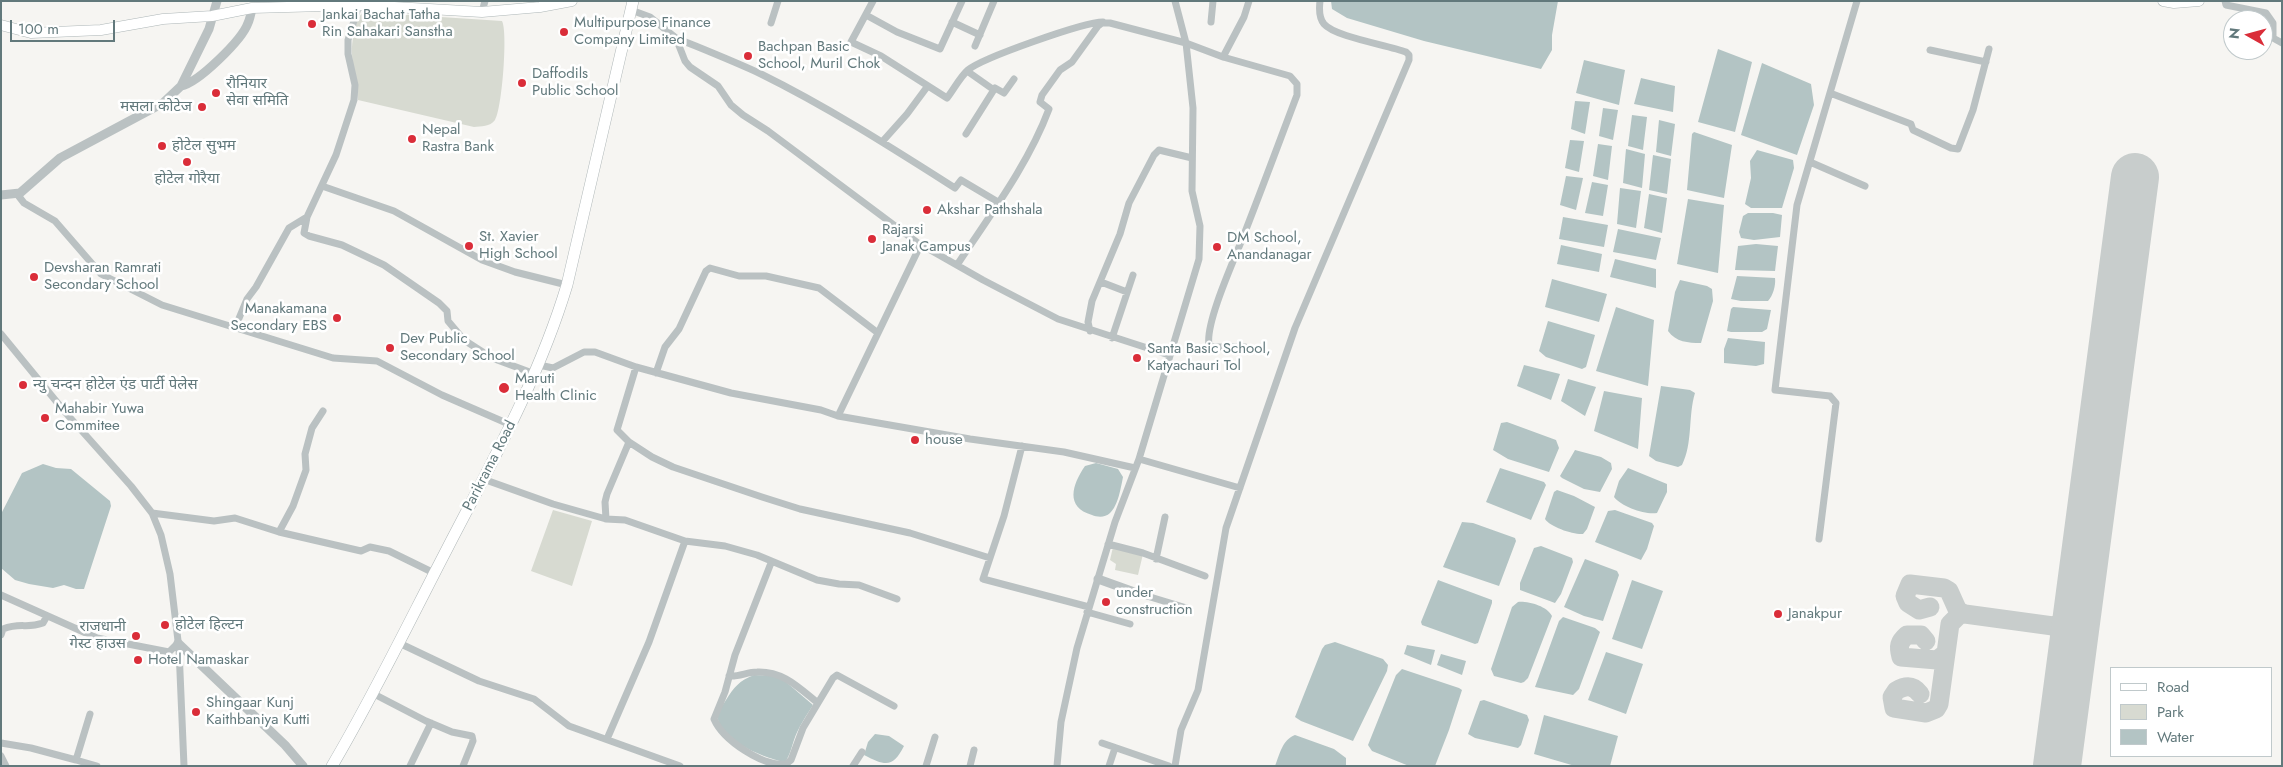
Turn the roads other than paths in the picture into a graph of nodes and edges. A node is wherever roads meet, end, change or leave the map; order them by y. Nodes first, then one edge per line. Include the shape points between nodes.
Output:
1 (217, 1) edge
2 (572, 1) edge
3 (778, 1) edge
4 (873, 1) edge
5 (962, 1) edge
6 (994, 1) edge
7 (1175, 1) edge
8 (1213, 1) edge
9 (1249, 1) edge
10 (1320, 1) edge
11 (1857, 1) edge
12 (2162, 1) edge
13 (2199, 1) edge
14 (2225, 1) edge
15 (359, 5) junction
16 (632, 5) edge
17 (483, 6) edge
18 (252, 8) junction
19 (866, 15) junction
20 (212, 16) junction
21 (952, 22) junction
22 (1106, 22) junction
23 (1211, 22) dead end
24 (771, 23) dead end
25 (1, 25) edge
26 (980, 35) junction
27 (676, 38) junction
28 (1186, 43) junction
29 (2282, 43) edge
30 (975, 46) dead end
31 (1989, 49) dead end
32 (1930, 50) dead end
33 (1223, 57) junction
34 (1986, 62) junction
35 (967, 71) junction
36 (1014, 79) dead end
37 (181, 86) junction
38 (927, 87) junction
39 (994, 90) junction
40 (1830, 93) junction
41 (966, 134) dead end
42 (882, 142) junction
43 (1192, 158) junction
44 (1810, 162) junction
45 (322, 186) junction
46 (1865, 186) dead end
47 (17, 194) junction
48 (1, 195) edge
49 (998, 202) junction
50 (307, 217) junction
51 (921, 244) junction
52 (957, 265) junction
53 (1133, 275) dead end
54 (1101, 282) junction
55 (567, 285) junction
56 (1127, 292) junction
57 (235, 328) junction
58 (1090, 331) junction
59 (878, 333) junction
60 (1, 334) edge
61 (1112, 338) junction
62 (1245, 347) dead end
63 (1169, 355) junction
64 (636, 367) junction
65 (537, 369) junction
66 (656, 372) junction
67 (323, 411) dead end
68 (838, 416) junction
69 (511, 425) junction
70 (629, 442) junction
71 (1022, 446) junction
72 (1139, 459) junction
73 (1135, 468) junction
74 (483, 479) junction
75 (1240, 488) junction
76 (152, 513) junction
77 (1165, 517) dead end
78 (606, 519) junction
79 (279, 532) junction
80 (1819, 538) dead end
81 (686, 541) junction
82 (1108, 544) junction
83 (990, 558) junction
84 (1156, 559) junction
85 (771, 562) junction
86 (434, 573) junction
87 (1205, 576) dead end
88 (1098, 579) junction
89 (1137, 593) joint
90 (1, 595) edge
91 (897, 599) dead end
92 (1190, 609) dead end
93 (1088, 610) junction
94 (47, 616) junction
95 (1130, 624) dead end
96 (1, 634) edge
97 (178, 643) junction
98 (399, 643) junction
99 (729, 676) junction
100 (372, 693) junction
101 (818, 703) junction
102 (894, 706) dead end
103 (90, 714) dead end
104 (431, 723) junction
105 (935, 737) dead end
106 (607, 739) junction
107 (1, 743) edge
108 (1102, 743) dead end
109 (1115, 748) junction
110 (974, 750) dead end
111 (862, 752) dead end
112 (1, 756) edge
113 (1146, 758) junction
114 (76, 760) junction
115 (667, 764) edge
116 (768, 764) edge
117 (6, 766) edge
118 (97, 766) edge
119 (184, 766) edge
120 (303, 766) edge
121 (332, 766) edge
122 (410, 766) edge
123 (463, 766) edge
124 (680, 766) edge
125 (853, 766) edge
126 (926, 766) edge
127 (970, 766) edge
128 (1057, 766) edge
129 (1109, 766) edge
130 (1143, 766) edge
131 (1169, 766) edge
132 (1175, 766) edge

1 - 20 street
2 - 17 main road via 540,7
3 - 24 street
4 - 19 street
5 - 21 street
6 - 26 street
7 - 28 street
8 - 23 street
9 - 33 street
10 - 75 street via 1320,18 1325,26 1406,52 1409,60 1296,328
11 - 40 street
12 - 13 main road
14 - 29 street via 2226,5 2266,13 2273,23 2273,38
15 - 17 main road
15 - 18 main road
15 - 45 street via 348,40 354,100
16 - 27 street
16 - 55 main road, Parikrama Road
18 - 20 main road
18 - 37 street via 248,24 240,36 196,79
19 - 21 street via 897,32 940,49
19 - 38 street via 850,42 881,56
20 - 25 main road via 162,19 101,30 31,33
20 - 37 street
21 - 26 street
22 - 28 street
22 - 35 street via 1096,22 1006,52
22 - 49 street via 1098,26 1042,95 1040,102 1049,109 1043,124
26 - 30 street
27 - 42 street via 762,74
27 - 51 street via 690,67 718,86 737,110
28 - 33 street
28 - 43 street via 1193,108
31 - 34 street
32 - 34 street
33 - 62 street via 1290,76 1298,88 1218,300 1209,335 1209,345 1213,347
34 - 40 street via 1958,149 1913,130 1911,124
35 - 38 street via 947,98
35 - 39 street
36 - 39 street via 1004,92
37 - 47 street via 163,104 60,158
38 - 42 street
39 - 41 street
40 - 44 street
42 - 49 street via 955,188 961,180
43 - 54 street via 1159,150 1154,155 1129,203
43 - 63 street via 1192,191 1200,226 1199,259
44 - 46 street
44 - 80 street via 1797,205 1774,390 1830,396 1836,403
45 - 50 street
45 - 55 street via 394,211 482,260
47 - 48 street
47 - 57 street via 24,203 55,220 101,274 162,305
49 - 52 street
50 - 57 street via 289,228 247,299
50 - 65 street via 304,233 342,245 384,265 439,303 447,311 448,321 464,340 492,358
51 - 52 street
51 - 59 street
52 - 58 street via 1058,319
53 - 56 street
54 - 56 street
54 - 58 street via 1090,306
55 - 65 main road, Parikrama Road
56 - 61 street
57 - 69 street via 333,358 377,361 442,395
58 - 61 street
59 - 66 street via 819,288 766,276 739,276 710,268 665,347
59 - 68 street
60 - 76 street
61 - 63 street
63 - 72 street
64 - 65 street via 590,352 578,354 552,368
64 - 66 street
64 - 70 street via 617,430
65 - 69 main road, Parikrama Road
66 - 68 street via 731,393
67 - 79 street via 312,428 305,454 306,470
68 - 71 street
69 - 74 main road, Parikrama Road
70 - 78 street via 605,502
70 - 83 street via 672,467 762,497 800,509 910,533
71 - 73 street
71 - 83 street
72 - 73 street
72 - 75 street
73 - 82 street
74 - 78 street
74 - 86 main road, Parikrama Road
75 - 132 street via 1223,541 1198,690 1181,730
76 - 79 street via 214,520 235,518
76 - 97 street via 170,574
77 - 84 street
78 - 81 street via 625,520
79 - 86 street via 361,551 370,546
81 - 85 street via 725,546
81 - 106 street via 649,642
82 - 84 street
82 - 88 street
83 - 93 street via 984,580
84 - 87 street
85 - 91 street via 817,580 859,585
85 - 99 street
86 - 98 main road, Parikrama Road
88 - 89 street
88 - 93 street
89 - 92 street
90 - 94 street
93 - 95 street
93 - 128 street via 1062,722
94 - 96 street via 43,623 30,627 17,624 3,629
94 - 97 street via 97,638 129,646 169,652
97 - 119 street
97 - 120 street
98 - 100 main road, Parikrama Road
98 - 106 street via 479,681 534,699 569,726
99 - 101 street via 753,672 778,673
99 - 116 street via 714,716 716,724 737,746
100 - 104 street
100 - 121 main road, Parikrama Road
101 - 102 street via 837,675
101 - 116 street via 803,728 791,760 786,764
103 - 114 street
104 - 122 street
104 - 123 street via 473,738
105 - 126 street
106 - 115 street
107 - 114 street
108 - 109 street
109 - 113 street
109 - 129 street
110 - 127 street
111 - 125 street
112 - 117 street
113 - 130 street
113 - 131 street
114 - 118 street
115 - 124 street

